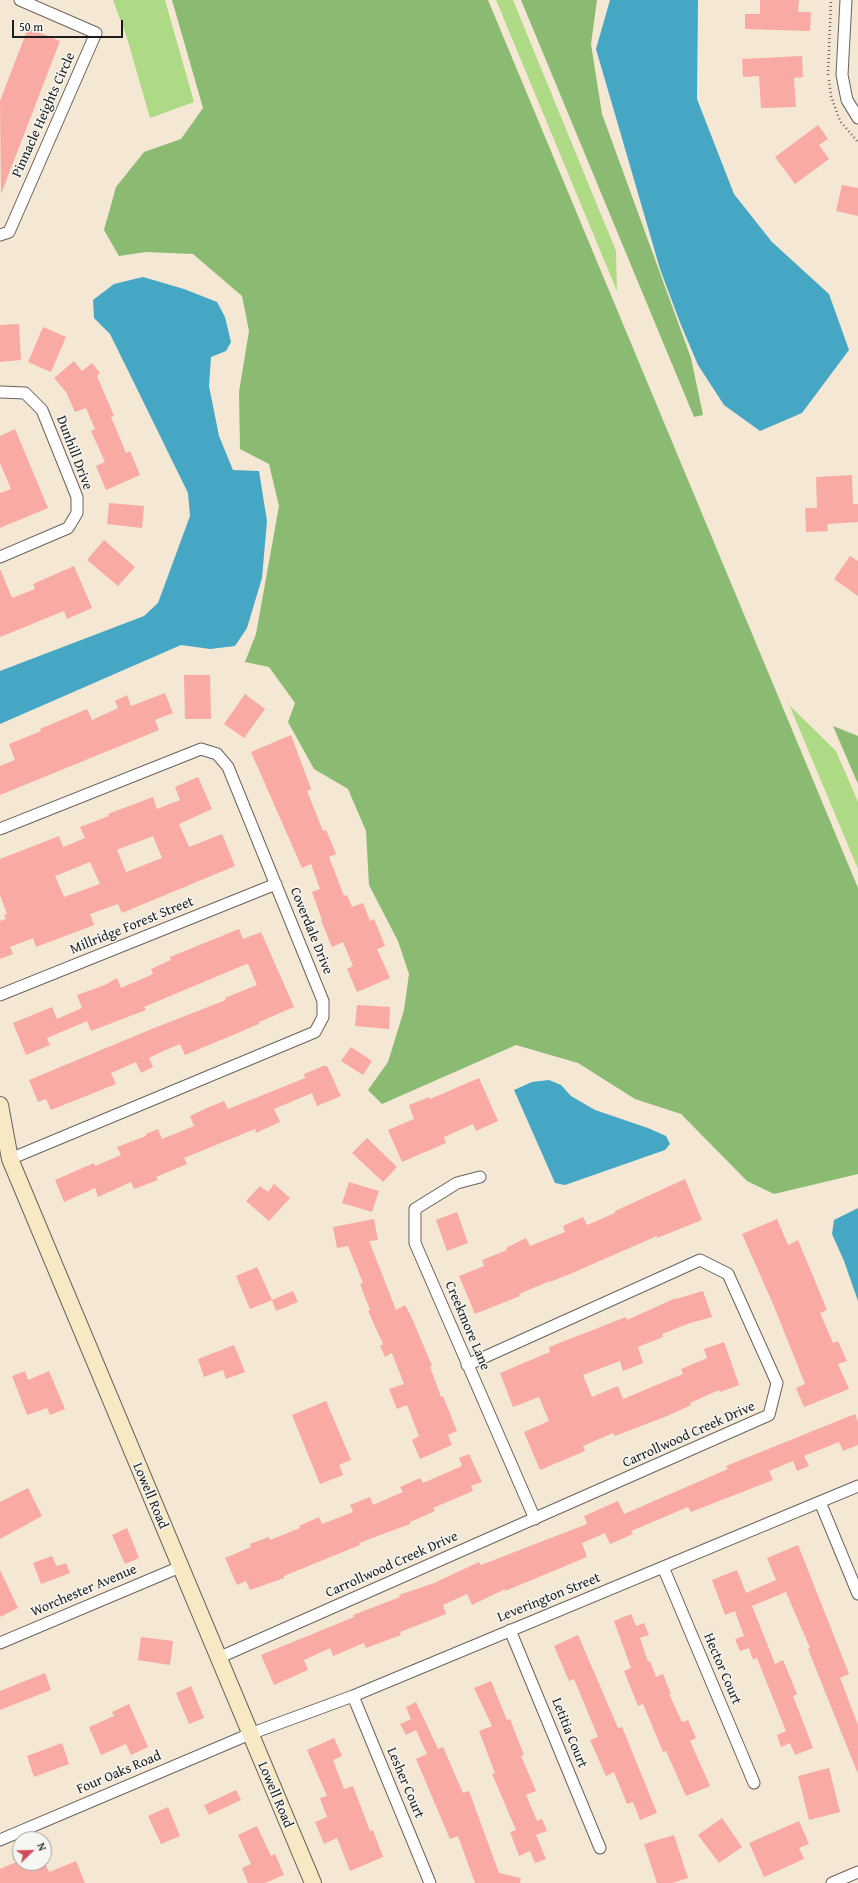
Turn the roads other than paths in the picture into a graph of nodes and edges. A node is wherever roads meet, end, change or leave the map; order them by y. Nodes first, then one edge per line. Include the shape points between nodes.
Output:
1 (20, 0) edge
2 (846, 0) edge
3 (858, 118) edge
4 (0, 235) edge
5 (0, 392) edge
6 (0, 557) edge
7 (0, 829) edge
8 (276, 884) junction
9 (0, 995) edge
10 (0, 1105) edge
11 (10, 1159) junction
12 (480, 1177) dead end
13 (467, 1365) junction
14 (858, 1486) edge
15 (820, 1502) junction
16 (535, 1519) junction
17 (180, 1567) junction
18 (663, 1567) junction
19 (858, 1594) edge
20 (510, 1630) junction
21 (0, 1643) edge
22 (218, 1658) junction
23 (352, 1696) junction
24 (250, 1734) junction
25 (754, 1783) dead end
26 (0, 1840) edge
27 (600, 1848) dead end
28 (858, 1872) edge
29 (313, 1883) edge
30 (430, 1883) edge
31 (832, 1883) edge

1 - 4 street, Pinnacle Heights Circle via 96,33 9,232
2 - 3 street via 842,75 848,100
5 - 6 street, Dunhill Drive via 25,393 42,410 77,497 77,513 68,528
7 - 8 street, Coverdale Drive via 201,749 217,754 228,767
8 - 9 street, Millridge Forest Street
8 - 11 street, Coverdale Drive via 323,1001 323,1017 315,1032
10 - 11 street, Lowell Road
11 - 17 street, Lowell Road
12 - 13 street, Creekmore Lane via 457,1183 415,1208 415,1243
13 - 16 street, Creekmore Lane
13 - 16 street, Carrollwood Creek Drive via 700,1260 728,1274 777,1383 770,1415
14 - 15 street, Leverington Street
15 - 18 street, Leverington Street
15 - 19 street
16 - 22 street, Carrollwood Creek Drive
17 - 21 street, Worchester Avenue
17 - 22 street, Lowell Road
18 - 20 street, Leverington Street
18 - 25 street, Hector Court
20 - 23 street, Leverington Street
20 - 27 street, Letitia Court
22 - 24 street, Lowell Road
23 - 24 street, Leverington Street
23 - 30 street, Lesher Court
24 - 26 street, Four Oaks Road
24 - 29 street, Lowell Road
28 - 31 street

